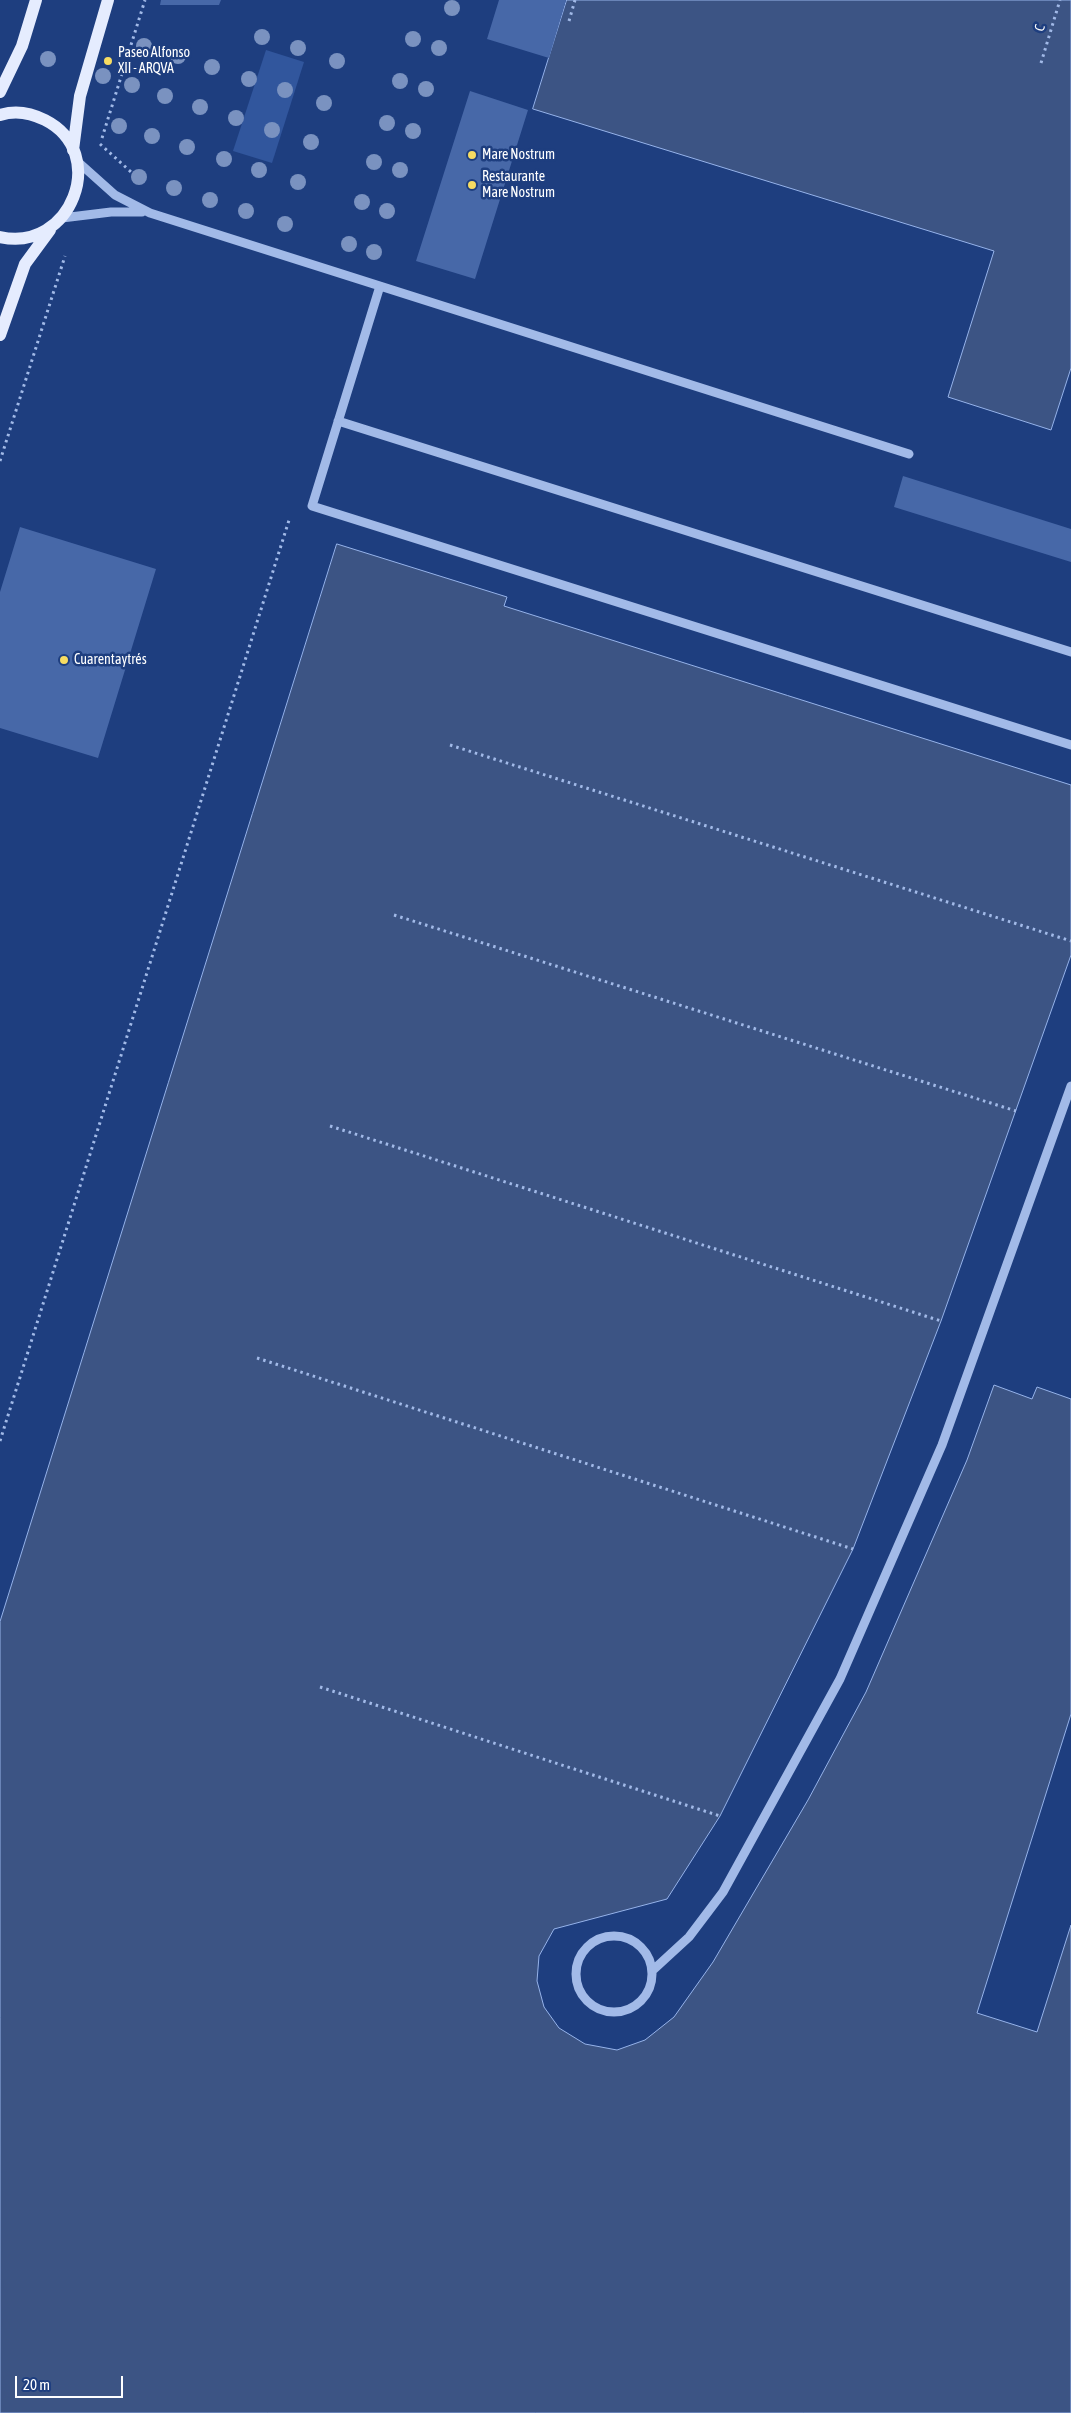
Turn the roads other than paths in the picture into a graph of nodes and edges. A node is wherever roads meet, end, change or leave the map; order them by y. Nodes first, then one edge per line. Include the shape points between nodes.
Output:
1 (36, 0) edge
2 (108, 0) edge
3 (0, 92) edge
4 (0, 115) edge
5 (75, 156) junction
6 (150, 213) junction
7 (58, 222) junction
8 (0, 237) edge
9 (380, 286) junction
10 (0, 336) edge
11 (338, 422) junction
12 (910, 454) dead end
13 (1071, 652) edge
14 (1071, 745) edge
15 (1071, 1086) edge
16 (652, 1971) junction

1 - 3 main road via 22,46
2 - 5 main road via 80,96
4 - 5 main road via 16,112 39,117 60,130
5 - 6 street via 115,195
5 - 7 main road via 78,186 70,208
6 - 7 street via 117,212
6 - 9 street
7 - 8 main road via 32,237
7 - 10 main road via 25,264
9 - 11 street
9 - 12 street
11 - 13 street
11 - 14 street via 312,506
15 - 16 street via 942,1445 840,1679 723,1892 689,1937
16 - 16 street via 643,1949 634,1941 611,1936 599,1939 581,1955 576,1979 588,2002 599,2009 624,2011 645,1996

